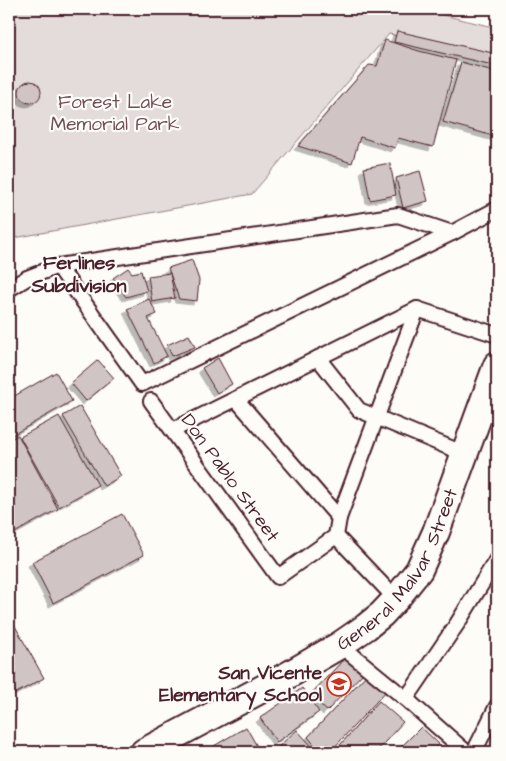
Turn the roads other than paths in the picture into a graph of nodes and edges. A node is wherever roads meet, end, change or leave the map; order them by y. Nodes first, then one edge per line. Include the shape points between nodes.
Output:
1 (497, 209) edge
2 (452, 233) junction
3 (58, 266) junction
4 (9, 289) edge
5 (417, 309) junction
6 (497, 335) edge
7 (318, 358) junction
8 (497, 365) edge
9 (236, 399) junction
10 (151, 401) dead end
11 (377, 417) junction
12 (173, 430) junction
13 (465, 454) junction
14 (339, 518) junction
15 (336, 536) junction
16 (497, 559) edge
17 (396, 599) junction
18 (340, 645) junction
19 (406, 699) junction
20 (497, 706) edge
21 (144, 752) edge
22 (466, 752) edge
23 (474, 752) edge

1 - 2 street
2 - 3 street via 398,215
2 - 3 street via 142,384
3 - 4 street
5 - 6 street
5 - 7 street
5 - 11 street
7 - 9 street
7 - 11 street via 359,410
8 - 13 highway, General Malvar Street
9 - 12 street
9 - 14 street
10 - 12 street, Don Pablo Street
11 - 13 street
11 - 14 street
12 - 15 street, Don Pablo Street via 278,577
13 - 17 highway, General Malvar Street via 419,570
14 - 15 street
15 - 17 street
16 - 19 street
17 - 18 highway, General Malvar Street via 382,614
18 - 19 street
18 - 21 highway, General Malvar Street
19 - 22 street
20 - 23 street

